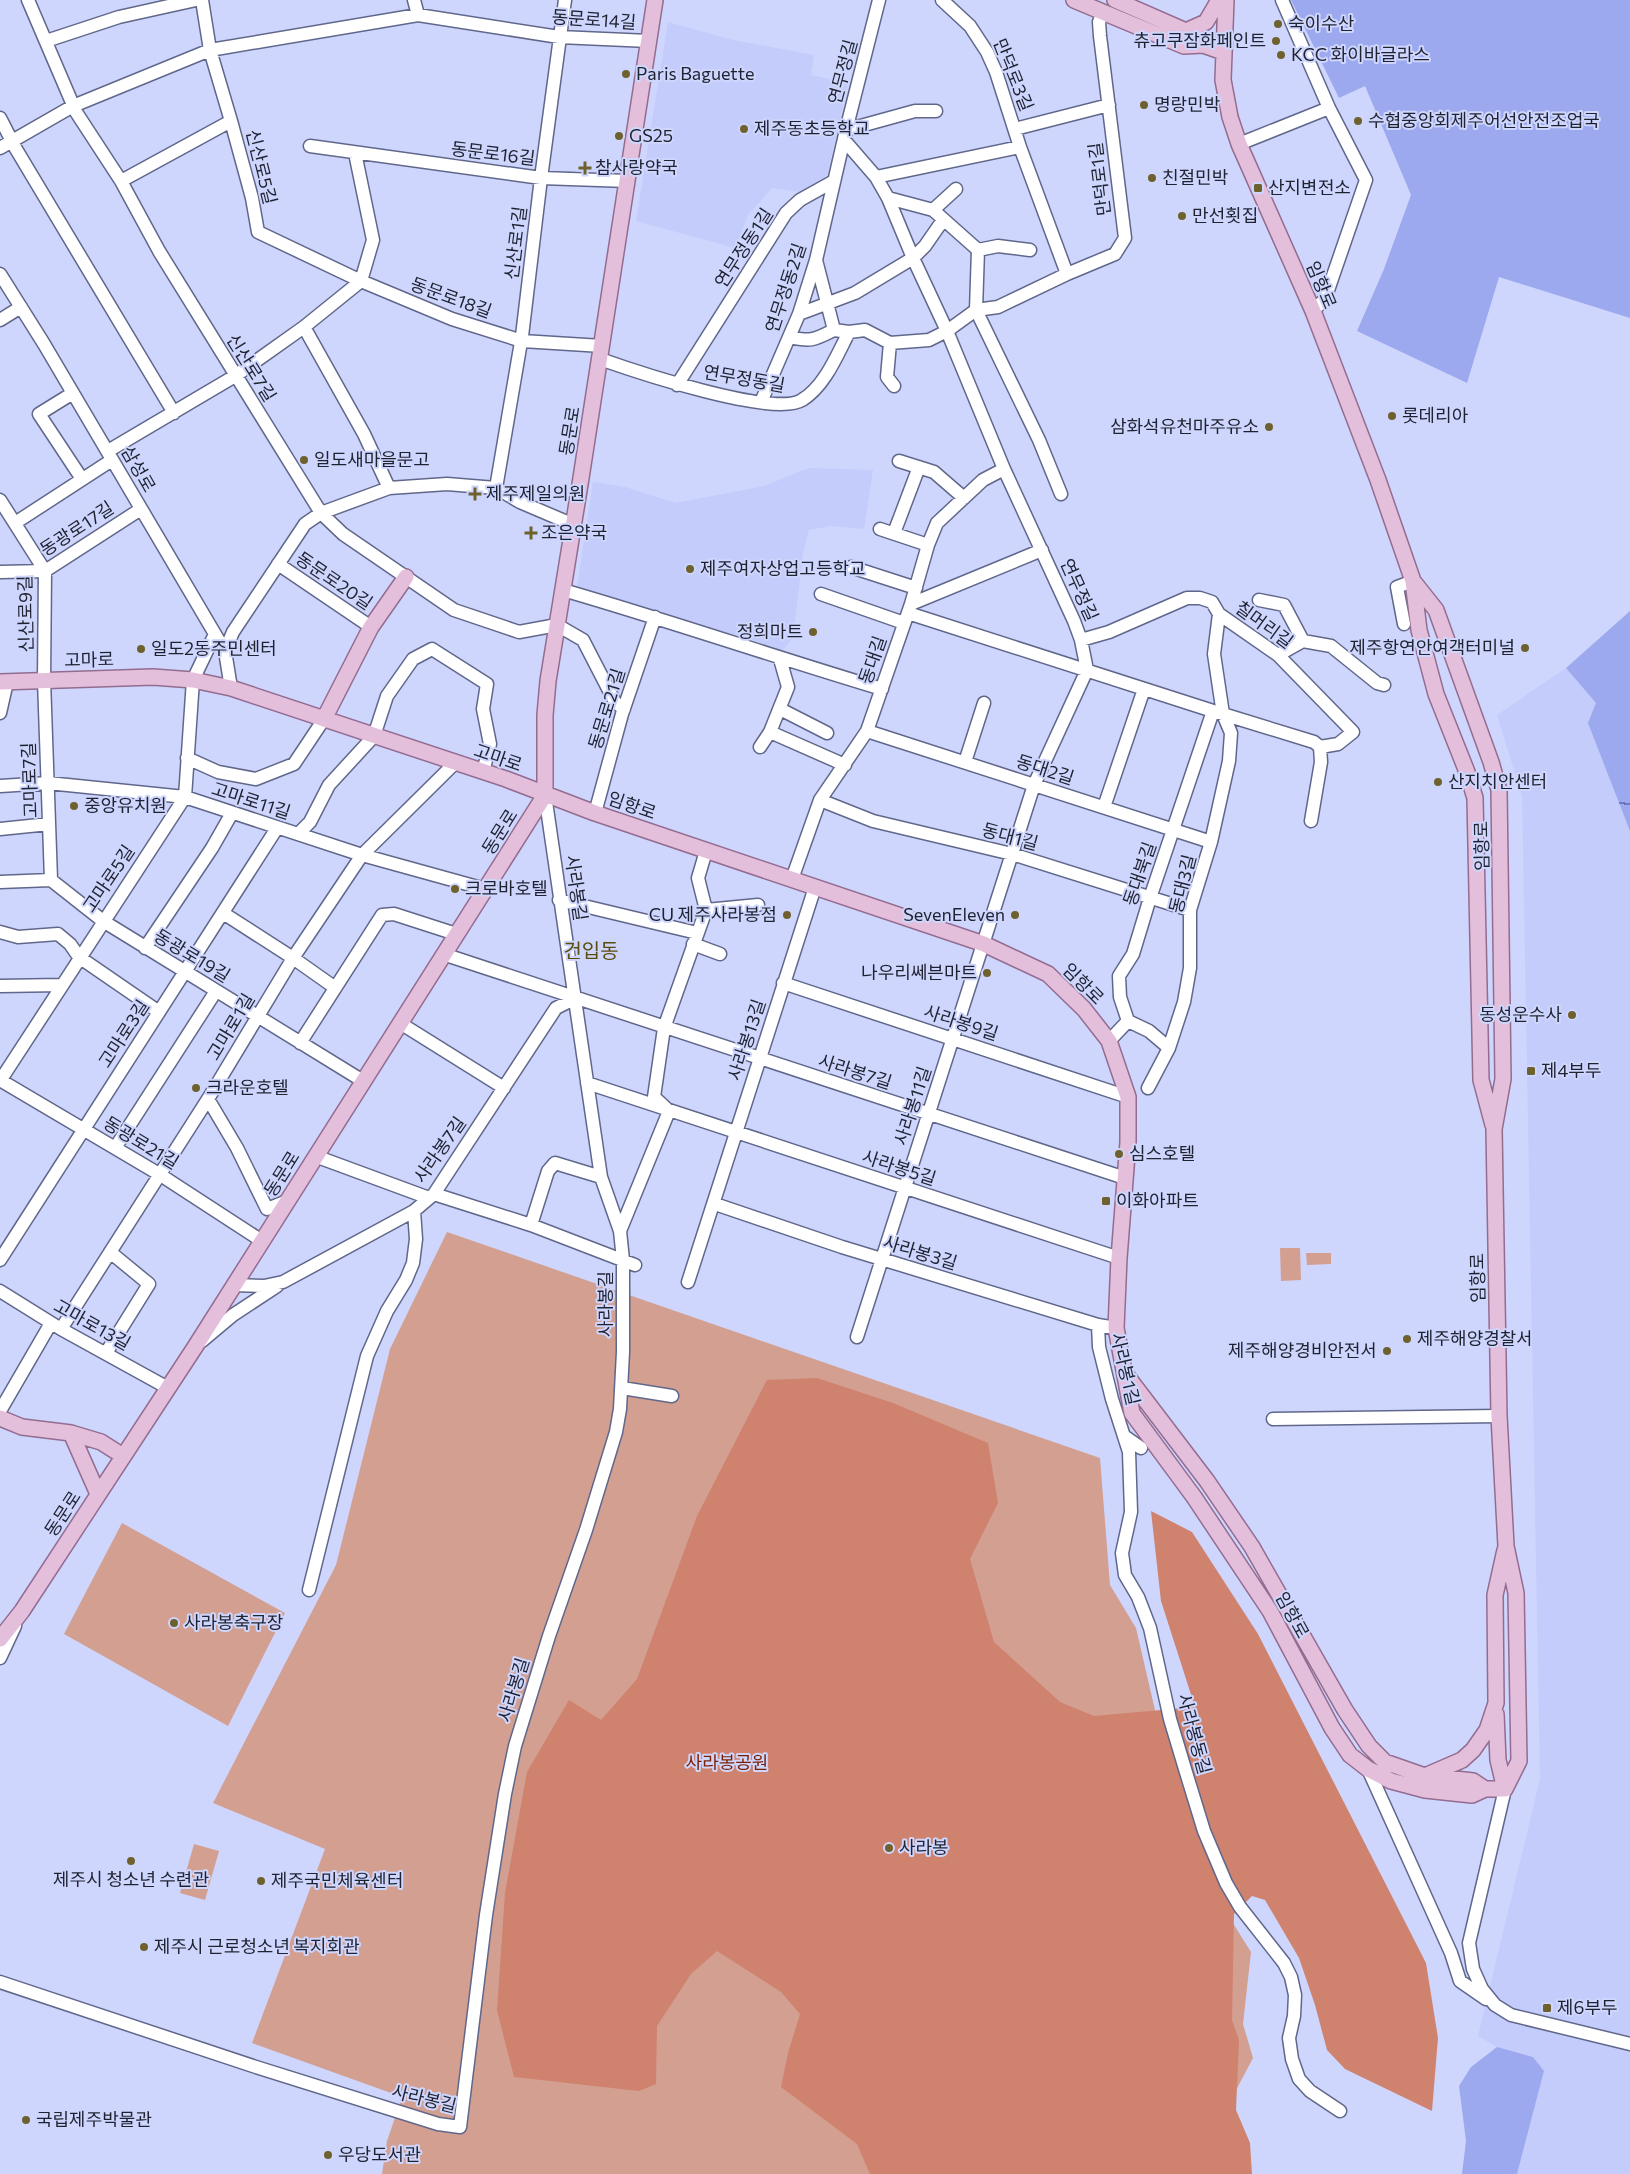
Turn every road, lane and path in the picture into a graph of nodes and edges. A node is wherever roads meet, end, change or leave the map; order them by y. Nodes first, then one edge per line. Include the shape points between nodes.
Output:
1 (28, 0) edge
2 (196, 0) edge
3 (202, 0) edge
4 (414, 0) edge
5 (564, 0) edge
6 (655, 0) edge
7 (879, 0) edge
8 (942, 0) edge
9 (1074, 0) edge
10 (1115, 0) edge
11 (1219, 0) edge
12 (1226, 0) edge
13 (1282, 0) edge
14 (1103, 12) junction
15 (418, 15) junction
16 (1186, 30) junction
17 (559, 37) junction
18 (46, 41) junction
19 (649, 41) junction
20 (1203, 46) junction
21 (210, 50) junction
22 (1223, 52) junction
23 (1109, 104) junction
24 (73, 106) junction
25 (1328, 108) junction
26 (936, 111) dead end
27 (0, 118) edge
28 (231, 121) junction
29 (1015, 129) junction
30 (845, 135) junction
31 (11, 140) junction
32 (1239, 144) junction
33 (310, 146) dead end
34 (1020, 147) junction
35 (0, 148) edge
36 (355, 153) junction
37 (876, 177) junction
38 (541, 178) junction
39 (628, 180) junction
40 (122, 181) junction
41 (834, 181) junction
42 (956, 189) dead end
43 (888, 198) junction
44 (933, 210) junction
45 (943, 220) junction
46 (978, 250) junction
47 (1030, 250) dead end
48 (913, 258) junction
49 (816, 260) junction
50 (0, 274) edge
51 (1067, 274) junction
52 (361, 281) junction
53 (826, 305) junction
54 (20, 307) junction
55 (976, 310) junction
56 (1313, 311) junction
57 (799, 314) junction
58 (0, 320) edge
59 (304, 327) junction
60 (834, 330) junction
61 (947, 331) junction
62 (849, 332) junction
63 (789, 337) junction
64 (522, 341) junction
65 (890, 343) junction
66 (601, 353) junction
67 (235, 376) junction
68 (677, 385) junction
69 (894, 386) dead end
70 (73, 393) junction
71 (761, 402) junction
72 (174, 413) junction
73 (110, 455) junction
74 (900, 461) dead end
75 (919, 467) junction
76 (1004, 469) junction
77 (82, 479) junction
78 (389, 488) junction
79 (496, 488) junction
80 (1061, 494) dead end
81 (964, 498) junction
82 (0, 500) edge
83 (141, 509) junction
84 (321, 512) junction
85 (15, 523) junction
86 (574, 525) junction
87 (880, 529) dead end
88 (894, 533) junction
89 (928, 545) junction
90 (1042, 550) junction
91 (278, 564) junction
92 (851, 567) dead end
93 (45, 571) junction
94 (0, 572) edge
95 (406, 577) junction
96 (1413, 581) junction
97 (916, 588) junction
98 (562, 590) junction
99 (821, 594) dead end
100 (1260, 600) dead end
101 (908, 613) junction
102 (1219, 614) junction
103 (655, 616) junction
104 (1404, 624) dead end
105 (557, 625) junction
106 (371, 627) junction
107 (215, 634) junction
108 (1081, 640) junction
109 (1304, 641) junction
110 (224, 651) junction
111 (1278, 655) junction
112 (780, 658) junction
113 (1086, 670) junction
114 (44, 680) junction
115 (193, 680) junction
116 (4, 682) edge
117 (1384, 685) dead end
118 (231, 688) junction
119 (882, 689) junction
120 (1144, 689) junction
121 (984, 703) dead end
122 (624, 709) junction
123 (780, 709) junction
124 (0, 713) edge
125 (1218, 713) junction
126 (324, 719) junction
127 (867, 731) junction
128 (770, 732) junction
129 (827, 732) dead end
130 (374, 736) junction
131 (760, 747) dead end
132 (1320, 747) junction
133 (187, 758) junction
134 (965, 762) junction
135 (455, 763) junction
136 (845, 766) junction
137 (483, 772) junction
138 (48, 783) junction
139 (1034, 785) junction
140 (0, 786) edge
141 (545, 795) junction
142 (185, 797) junction
143 (820, 800) junction
144 (1104, 807) junction
145 (232, 813) junction
146 (595, 813) junction
147 (1311, 821) dead end
148 (50, 824) junction
149 (277, 828) junction
150 (0, 829) edge
151 (1174, 830) junction
152 (298, 834) junction
153 (1211, 842) junction
154 (706, 851) junction
155 (1012, 854) junction
156 (362, 855) junction
157 (51, 880) junction
158 (792, 880) junction
159 (0, 882) edge
160 (815, 887) junction
161 (485, 890) junction
162 (1150, 898) junction
163 (559, 900) junction
164 (758, 905) dead end
165 (706, 910) junction
166 (1190, 910) junction
167 (223, 913) junction
168 (102, 921) junction
169 (0, 932) edge
170 (456, 934) junction
171 (695, 938) junction
172 (984, 944) junction
173 (145, 948) junction
174 (443, 954) junction
175 (720, 954) dead end
176 (80, 957) junction
177 (293, 958) junction
178 (185, 972) junction
179 (784, 983) junction
180 (61, 985) junction
181 (0, 986) edge
182 (334, 987) junction
183 (216, 991) junction
184 (574, 999) junction
185 (159, 1012) junction
186 (258, 1018) junction
187 (1128, 1022) junction
188 (400, 1023) junction
189 (664, 1028) junction
190 (953, 1039) junction
191 (1109, 1041) junction
192 (300, 1043) junction
193 (1169, 1048) junction
194 (759, 1059) junction
195 (0, 1080) edge
196 (363, 1081) junction
197 (587, 1083) junction
198 (504, 1088) junction
199 (1148, 1088) dead end
200 (1128, 1097) junction
201 (208, 1099) junction
202 (668, 1111) junction
203 (930, 1114) junction
204 (84, 1129) junction
205 (1494, 1129) junction
206 (736, 1133) junction
207 (115, 1148) junction
208 (315, 1156) junction
209 (159, 1174) junction
210 (600, 1177) junction
211 (1126, 1178) junction
212 (904, 1188) junction
213 (432, 1196) junction
214 (287, 1201) junction
215 (715, 1204) junction
216 (414, 1211) junction
217 (531, 1226) junction
218 (620, 1232) junction
219 (262, 1241) junction
220 (110, 1252) junction
221 (2, 1253) edge
222 (1119, 1258) junction
223 (882, 1260) junction
224 (629, 1262) junction
225 (283, 1282) junction
226 (688, 1282) dead end
227 (234, 1285) junction
228 (0, 1292) edge
229 (1098, 1325) junction
230 (56, 1326) junction
231 (1116, 1328) junction
232 (857, 1337) dead end
233 (194, 1347) junction
234 (106, 1353) junction
235 (1125, 1373) junction
236 (168, 1388) junction
237 (622, 1388) junction
238 (672, 1396) dead end
239 (0, 1411) edge
240 (1499, 1416) junction
241 (0, 1418) edge
242 (1273, 1418) dead end
243 (1119, 1421) joint
244 (71, 1433) junction
245 (1124, 1436) junction
246 (1141, 1448) dead end
247 (123, 1456) junction
248 (98, 1494) junction
249 (1506, 1546) junction
250 (309, 1590) dead end
251 (22, 1611) junction
252 (0, 1639) edge
253 (0, 1658) edge
254 (1496, 1703) junction
255 (1368, 1769) junction
256 (1426, 1776) junction
257 (1485, 1789) junction
258 (1505, 1789) junction
259 (0, 1982) edge
260 (1495, 2005) junction
261 (1630, 2044) edge
262 (1340, 2112) dead end

1 - 18 street, 신산로7길
2 - 18 street via 119,17
3 - 21 street, 신산로5길
4 - 15 street
5 - 17 street, 신산로1길
6 - 19 main road, 동문로
7 - 30 street, 연무정길
8 - 29 street, 만덕로3길 via 981,40 996,72
9 - 14 main road
10 - 16 main road
11 - 16 main road via 1206,22
12 - 22 main road, 임항로
13 - 25 street
14 - 20 main road via 1184,46
14 - 23 street, 만덕로1길 via 1099,28
15 - 17 street, 동문로14길
15 - 21 street, 동문로14길
16 - 20 main road
17 - 19 street, 동문로14길
17 - 38 street, 신산로1길
18 - 24 street, 신산로7길
19 - 39 main road, 동문로
20 - 22 main road
21 - 24 street, 동문로14길
21 - 28 street, 신산로5길
22 - 32 main road, 임항로 via 1225,94
23 - 29 street
23 - 51 street, 만덕로1길 via 1125,238 1115,254
24 - 31 street, 동문로14길
24 - 40 street, 신산로7길
25 - 32 street
25 - 56 street via 1366,180 1325,299
26 - 30 street via 915,111
27 - 31 street
28 - 40 street
28 - 52 street, 신산로5길 via 258,232
29 - 34 street, 만덕로3길
30 - 37 street, 연무정길
30 - 41 street
31 - 35 street, 동문로14길
31 - 72 street
32 - 56 main road, 임항로
33 - 36 street, 동문로16길
34 - 37 street
34 - 51 street, 만덕로3길
36 - 38 street, 동문로16길
36 - 52 street via 373,240
37 - 43 street, 연무정길
38 - 39 street, 동문로16길
38 - 64 street, 신산로1길
39 - 66 main road, 동문로
40 - 67 street, 신산로7길 via 159,251
41 - 49 street, 연무정동2길
41 - 68 street, 연무정동1길 via 800,200 786,213
42 - 44 street
43 - 44 street
43 - 48 street, 연무정길
44 - 45 street
45 - 46 street
45 - 48 street
46 - 47 street via 998,246
46 - 55 street
48 - 53 street via 855,293
48 - 61 street, 연무정길
49 - 53 street
49 - 57 street, 연무정동2길
50 - 54 street, 삼성로
51 - 55 street via 998,307
52 - 59 street
52 - 64 street, 동문로18길 via 452,319
53 - 57 street
53 - 60 street
54 - 58 street
54 - 70 street, 삼성로
55 - 61 street
55 - 80 street via 1039,440
56 - 96 main road, 임항로
57 - 63 street, 연무정동2길
59 - 67 street
59 - 78 street via 364,434
60 - 62 street
60 - 63 street via 806,341
61 - 65 street via 929,340
61 - 76 street, 연무정길
62 - 65 street via 865,330
62 - 71 street, 연무정동길 via 814,390 801,401 790,405
63 - 71 street, 연무정동2길
64 - 66 street, 동문로18길
64 - 79 street, 신산로1길
65 - 69 street via 887,377
66 - 68 street, 연무정동길
66 - 86 main road, 동문로
67 - 72 street
67 - 84 street, 신산로7길
68 - 71 street, 연무정동길
70 - 73 street, 삼성로
70 - 77 street via 39,414
72 - 73 street
73 - 77 street
73 - 83 street, 삼성로
74 - 75 street
75 - 81 street via 934,472
75 - 88 street
76 - 81 street, 동대길 via 983,480
76 - 90 street, 연무정길
77 - 85 street
78 - 79 street, 동문로20길 via 447,484
78 - 84 street, 동문로20길
79 - 86 street, 동문로20길
81 - 89 street, 동대길 via 937,523
82 - 85 street, 신산로9길
83 - 93 street, 동광로17길
83 - 107 street, 삼성로
84 - 91 street, 동문로20길 via 305,524
84 - 95 street, 신산로7길 via 343,534
85 - 93 street, 신산로9길
86 - 98 main road, 동문로
87 - 88 street
88 - 89 street
89 - 97 street, 동대길
90 - 101 street
90 - 108 street, 연무정길
91 - 106 street, 동문로20길
91 - 110 street, 동문로20길
92 - 97 street
93 - 94 street, 동광로17길
93 - 114 street, 신산로9길
95 - 105 street, 신산로7길 via 454,610 519,632
95 - 106 main road
96 - 104 street via 1397,587
96 - 205 main road, 임항로 via 1419,630 1436,694 1475,798 1481,1080
96 - 205 main road, 임항로 via 1436,610 1499,790 1503,1079
97 - 101 street, 동대길
98 - 103 street
98 - 105 main road, 동문로
99 - 101 street
100 - 109 street via 1284,605
101 - 113 street
101 - 119 street, 동대길
102 - 108 street, 칠머리길 via 1212,602 1187,598 1109,632
102 - 111 street, 칠머리길
102 - 125 street, 동대3길 via 1214,654
103 - 112 street
103 - 122 street, 동문로21길
105 - 122 street via 583,640 615,702
105 - 141 main road, 동문로 via 547,689
106 - 126 main road
107 - 110 street, 삼성로
107 - 115 street
108 - 113 street, 연무정길
109 - 111 street
109 - 117 street via 1331,646 1377,683
110 - 118 street, 삼성로
111 - 132 street, 칠머리길 via 1353,732 1338,744
112 - 119 street
112 - 123 street via 788,687
113 - 120 street
113 - 139 street
114 - 115 main road, 고마로 via 153,677
114 - 116 main road, 고마로
114 - 138 street, 고마로7길
115 - 118 main road, 고마로
115 - 133 street
116 - 124 street
118 - 126 main road, 고마로
119 - 127 street, 동대길
120 - 125 street
120 - 144 street
121 - 134 street
122 - 146 street, 동문로21길
123 - 128 street
123 - 129 street
125 - 132 street via 1314,742
125 - 151 street, 동대북길
125 - 153 street, 동대3길 via 1231,733 1229,761
126 - 130 main road, 고마로
126 - 133 street via 294,764 256,779 218,772
127 - 134 street, 동대2길
127 - 136 street, 동대길
128 - 131 street
128 - 136 street
130 - 135 main road, 고마로
130 - 137 street via 387,696 413,659 432,649 487,684 483,709 490,744
130 - 152 street via 329,785 310,822
132 - 147 street via 1321,762
133 - 142 street
134 - 139 street, 동대2길
135 - 137 main road, 고마로
135 - 156 street, 고마로1길
136 - 143 street, 동대길
137 - 141 main road, 고마로
138 - 140 street, 고마로11길
138 - 142 street, 고마로11길
138 - 148 street, 고마로7길
139 - 144 street, 동대2길
139 - 155 street
141 - 146 main road, 임항로
141 - 161 main road, 동문로
141 - 163 street, 사라봉길
142 - 145 street, 고마로11길
142 - 168 street, 고마로5길
143 - 155 street, 동대1길 via 874,821
143 - 158 street, 동대길
144 - 151 street, 동대2길
145 - 149 street, 고마로11길
145 - 173 street
146 - 154 main road, 임항로
148 - 150 street
148 - 157 street, 고마로7길
149 - 152 street, 고마로11길
149 - 167 street, 고마로3길
151 - 153 street, 동대2길
151 - 162 street, 동대북길
152 - 156 street, 고마로11길
153 - 166 street, 동대3길
154 - 158 main road, 임항로
154 - 165 street via 698,878
155 - 162 street, 동대1길
155 - 172 street
156 - 161 street, 고마로11길
156 - 177 street, 고마로1길
157 - 159 street
157 - 168 street, 동광로19길
158 - 160 main road, 임항로
160 - 172 main road, 임항로
160 - 179 street, 사라봉13길
161 - 170 main road, 동문로
162 - 166 street, 동대1길
162 - 187 street, 동대북길 via 1133,954 1119,976 1120,997
163 - 171 street
163 - 184 street, 사라봉길
164 - 165 street
165 - 171 street
166 - 193 street, 동대3길 via 1190,968 1184,1002
167 - 177 street
167 - 178 street, 고마로3길
168 - 173 street, 동광로19길
168 - 176 street, 고마로5길
169 - 176 street via 18,937 58,934
170 - 174 main road, 동문로
170 - 182 street via 394,914 382,915
171 - 175 street
171 - 189 street
172 - 190 street, 사라봉11길
172 - 191 main road, 임항로 via 1048,974 1084,1009
173 - 178 street, 동광로19길
174 - 184 street, 사라봉7길
174 - 188 main road, 동문로
176 - 180 street, 고마로5길
176 - 185 street
177 - 182 street
177 - 186 street, 고마로1길
178 - 183 street, 동광로19길
178 - 185 street, 고마로3길
179 - 190 street, 사라봉9길
179 - 194 street, 사라봉13길
180 - 181 street
180 - 195 street, 고마로5길
182 - 192 street
183 - 186 street, 동광로19길
183 - 207 street
184 - 189 street, 사라봉7길
184 - 197 street, 사라봉길
184 - 198 street, 사라봉7길 via 556,1008
185 - 204 street, 고마로3길
186 - 192 street, 동광로19길
186 - 201 street, 고마로1길
187 - 191 street
187 - 193 street via 1149,1031
188 - 196 main road, 동문로
188 - 198 street
189 - 194 street, 사라봉7길
189 - 202 street via 654,1097
190 - 200 street, 사라봉9길
190 - 203 street, 사라봉11길
191 - 200 main road, 임항로
192 - 196 street, 동광로19길
193 - 199 street, 동대3길
194 - 203 street, 사라봉7길
194 - 206 street, 사라봉13길
195 - 204 street, 동광로21길
196 - 208 main road, 동문로
197 - 202 street, 사라봉5길
197 - 210 street, 사라봉길
198 - 213 street, 사라봉7길
200 - 211 main road, 임항로
201 - 209 street, 고마로1길
201 - 214 street via 267,1209
202 - 206 street, 사라봉5길
202 - 218 street
203 - 211 street, 사라봉7길
203 - 212 street, 사라봉11길
204 - 207 street, 동광로21길
204 - 221 street, 고마로3길
205 - 240 main road, 임항로
206 - 212 street, 사라봉5길
206 - 215 street, 사라봉13길
207 - 209 street, 동광로21길
208 - 213 street
208 - 214 main road, 동문로
209 - 219 street, 동광로21길
209 - 220 street, 고마로1길
210 - 217 street via 555,1164 548,1171
210 - 218 street, 사라봉길
211 - 222 main road, 임항로
212 - 222 street, 사라봉5길
212 - 223 street, 사라봉11길
213 - 216 street, 사라봉7길
213 - 217 street
214 - 219 main road, 동문로
215 - 223 street, 사라봉3길
215 - 226 street, 사라봉13길
216 - 225 street, 사라봉7길
216 - 250 street via 416,1239 413,1263 367,1356
217 - 224 street
218 - 224 street, 사라봉길
219 - 227 main road, 동문로
220 - 230 street, 고마로1길
220 - 234 street via 149,1284
222 - 231 main road, 임항로
223 - 229 street, 사라봉3길
223 - 232 street, 사라봉11길
224 - 237 street, 사라봉길
225 - 227 street, 사라봉7길 via 264,1286
225 - 233 street via 233,1315
227 - 233 main road, 동문로
228 - 230 street, 고마로13길
229 - 231 street, 사라봉3길
229 - 243 street, 사라봉1길 via 1099,1347
230 - 234 street, 고마로13길
230 - 239 street, 고마로1길
231 - 235 main road, 임항로
233 - 236 main road, 동문로
234 - 236 street, 고마로13길
235 - 255 main road, 임항로 via 1132,1413 1194,1497 1270,1611 1332,1728 1350,1755
235 - 256 main road, 임항로 via 1207,1481 1252,1547 1340,1702 1369,1746 1385,1762
236 - 247 main road, 동문로
237 - 238 street
237 - 259 street, 사라봉길 via 616,1432 515,1746 486,1915 460,2127 438,2124 292,2079
240 - 242 street
240 - 249 main road, 임항로
241 - 244 main road via 22,1427
243 - 245 street, 사라봉동길
244 - 247 main road via 101,1442
244 - 248 main road
245 - 246 street
245 - 262 street, 사라봉동길 via 1129,1452 1131,1512 1122,1553 1125,1575 1150,1628 1170,1719 1204,1831 1240,1907 1284,1963 1291,1977 1295,1995 1289,2038 1299,2079
247 - 248 main road, 동문로
248 - 251 main road, 동문로
249 - 254 main road, 임항로 via 1495,1594
249 - 258 main road, 임항로 via 1516,1592 1519,1761
251 - 252 main road, 동문로
251 - 253 street
254 - 256 main road, 임항로 via 1487,1730 1473,1750 1462,1760
254 - 258 main road, 임항로 via 1498,1760
255 - 257 main road, 임항로 via 1390,1781 1425,1790 1472,1795
255 - 260 street via 1451,1953 1460,1981
256 - 257 main road, 임항로 via 1473,1781
257 - 258 main road, 임항로
258 - 260 street via 1469,1942 1473,1969 1482,1989
260 - 261 street via 1511,2015

